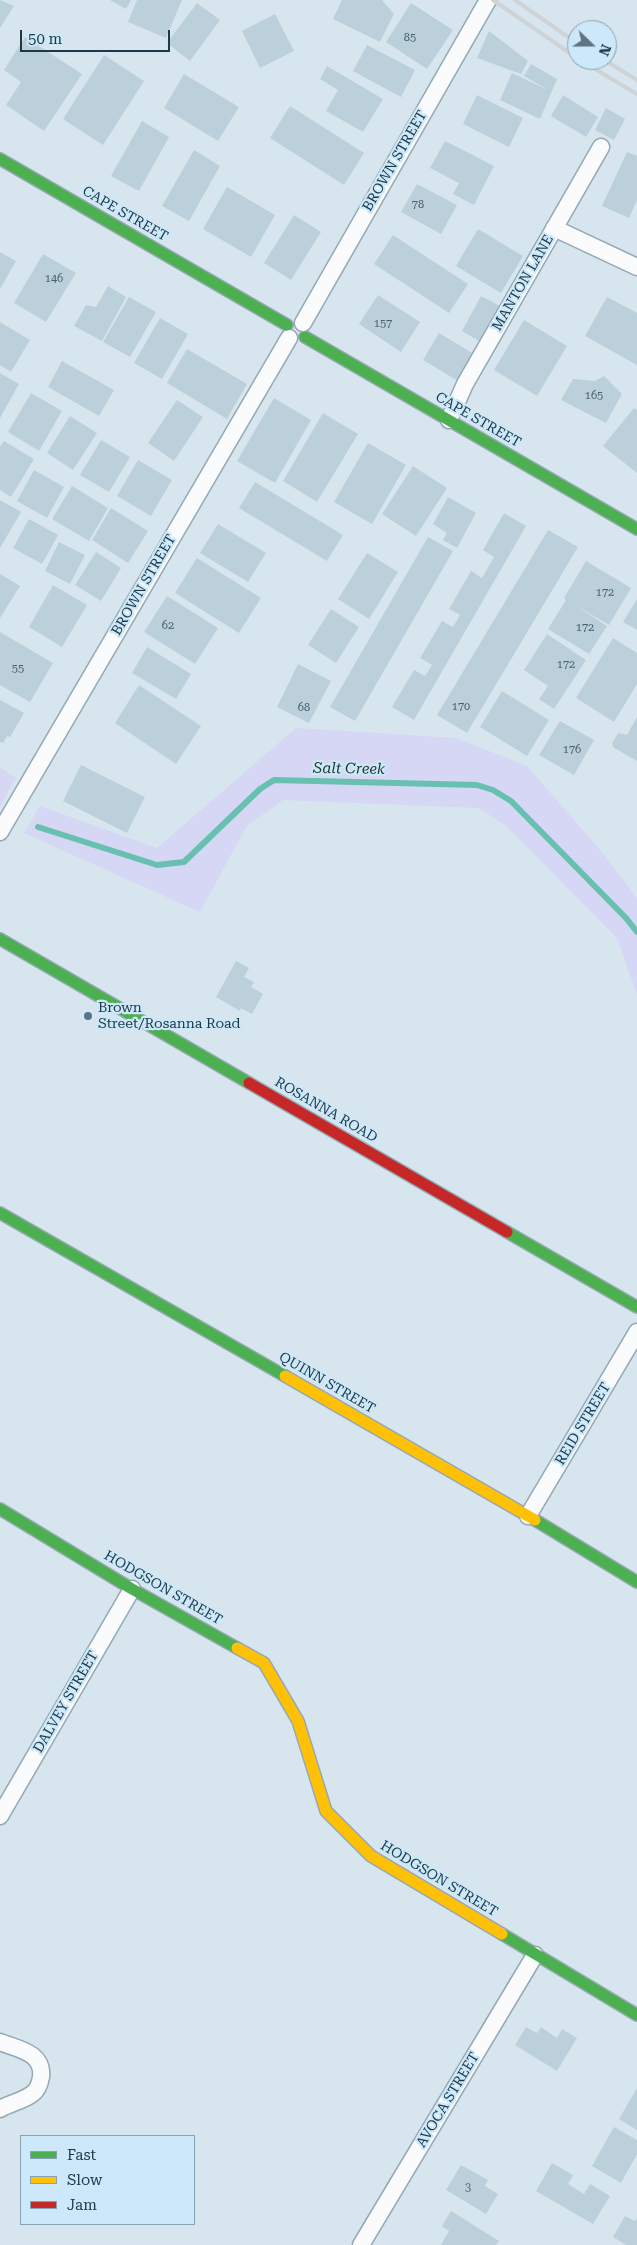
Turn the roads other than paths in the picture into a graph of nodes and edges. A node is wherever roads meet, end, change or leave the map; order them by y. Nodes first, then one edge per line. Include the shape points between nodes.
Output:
1 (488, 0) edge
2 (601, 147) dead end
3 (0, 160) edge
4 (554, 228) junction
5 (637, 267) edge
6 (296, 331) junction
7 (449, 420) junction
8 (637, 529) edge
9 (0, 832) edge
10 (0, 939) edge
11 (0, 1213) edge
12 (637, 1307) edge
13 (637, 1332) edge
14 (0, 1509) edge
15 (528, 1516) junction
16 (637, 1582) edge
17 (132, 1589) junction
18 (0, 1816) edge
19 (535, 1955) junction
20 (637, 2015) edge
21 (0, 2042) edge
22 (0, 2109) edge
23 (361, 2245) edge

1 - 6 street, BROWN STREET
2 - 4 street, MANTON LANE
3 - 6 main road, CAPE STREET
4 - 5 street
4 - 7 street, MANTON LANE via 465,384
6 - 7 main road, CAPE STREET
6 - 9 street, BROWN STREET
7 - 8 main road, CAPE STREET
10 - 12 main road, ROSANNA ROAD
11 - 15 main road, QUINN STREET
13 - 15 street, REID STREET
14 - 17 main road, HODGSON STREET
15 - 16 main road, QUINN STREET
17 - 18 street, DALVEY STREET
17 - 19 main road, HODGSON STREET via 264,1663 298,1721 326,1811 371,1856
19 - 20 main road, HODGSON STREET
19 - 23 street, AVOCA STREET
21 - 22 street via 31,2054 41,2072 34,2093

